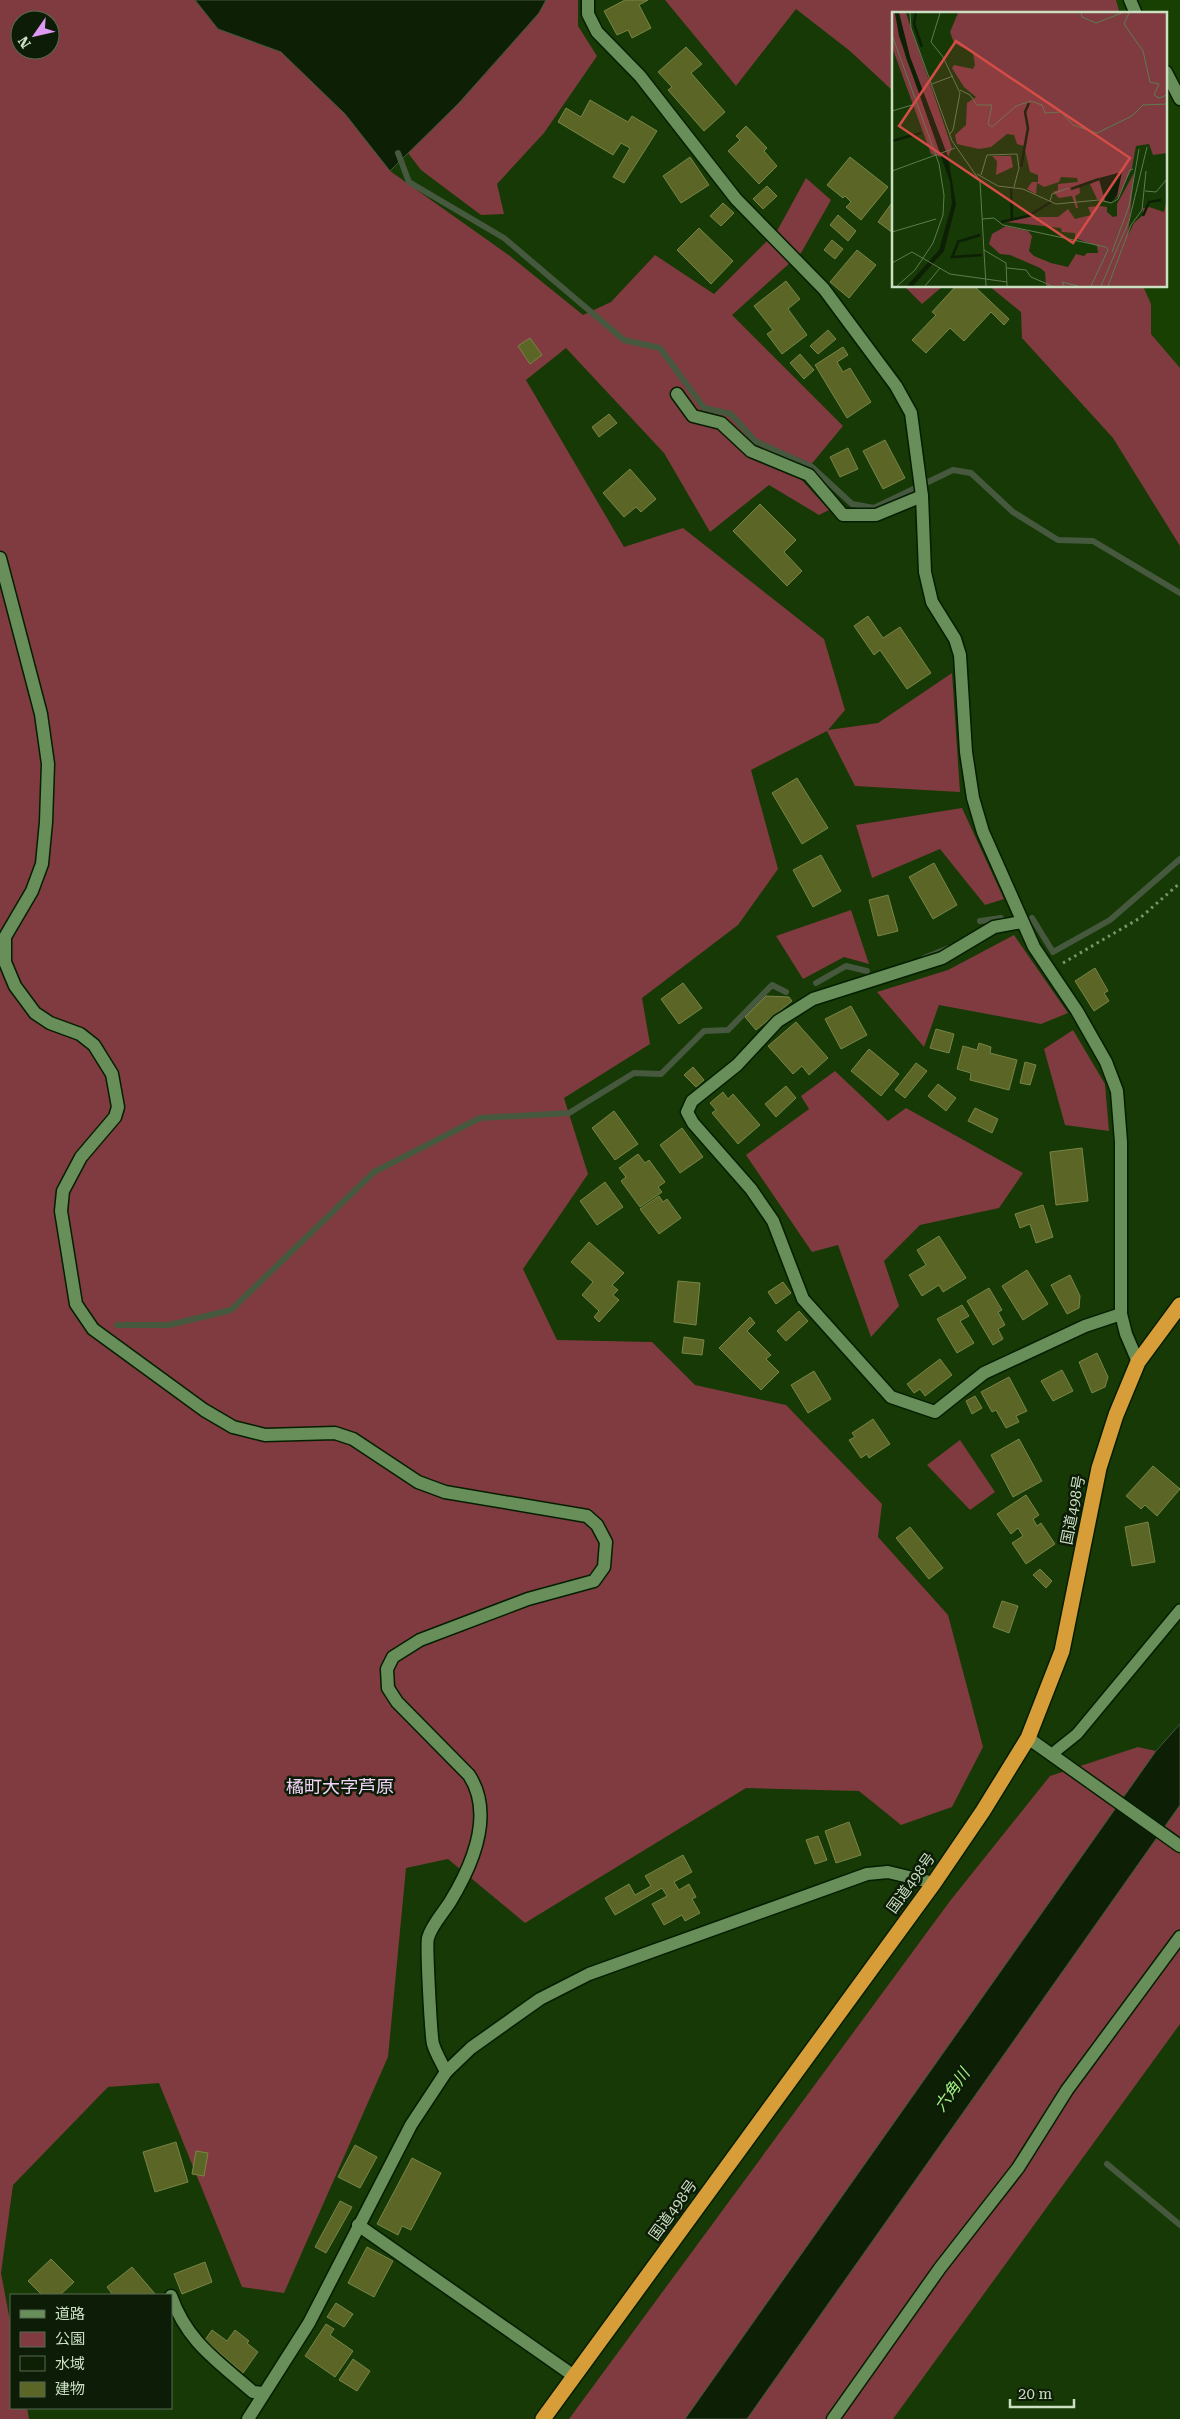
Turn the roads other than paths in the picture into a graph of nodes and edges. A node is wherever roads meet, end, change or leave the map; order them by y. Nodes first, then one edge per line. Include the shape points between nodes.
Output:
1 (588, 0) edge
2 (1130, 0) edge
3 (1135, 12) edge
4 (1168, 76) edge
5 (1180, 99) edge
6 (677, 394) dead end
7 (922, 496) junction
8 (0, 558) edge
9 (1022, 922) junction
10 (1180, 1305) edge
11 (1121, 1314) junction
12 (1138, 1362) junction
13 (1180, 1610) edge
14 (1028, 1738) junction
15 (1057, 1758) junction
16 (1180, 1846) edge
17 (934, 1882) junction
18 (1180, 1937) edge
19 (446, 2072) junction
20 (358, 2225) junction
21 (172, 2298) edge
22 (574, 2376) junction
23 (263, 2393) junction
24 (248, 2419) edge
25 (542, 2419) edge
26 (833, 2419) edge

1 - 7 street via 588,14 597,32 640,76 736,199 824,289 896,386 910,414
2 - 3 street
4 - 5 street
6 - 7 street via 693,416 721,423 751,451 808,476 842,515 876,515
7 - 9 street via 925,572 930,595 955,639 960,655 972,798 982,832
8 - 19 street via 41,714 48,764 42,864 32,891 5,937 6,962 15,986 35,1013 50,1023 80,1034 94,1045 112,1074 118,1107 115,1118 81,1157 63,1191 62,1211 76,1304 85,1320 196,1404 233,1427 265,1435 335,1432 353,1439 418,1482 444,1492 587,1516 597,1525 606,1542 604,1567 594,1581 528,1599 420,1640 393,1657 387,1669 388,1688 397,1702 469,1775 478,1789 482,1810 469,1866 428,1938 433,2044
9 - 11 street via 1034,948 1077,1011 1106,1062 1117,1091 1121,1142
9 - 11 street via 994,927 942,958 813,999 778,1021 736,1065 692,1102 687,1112 693,1123 752,1189 772,1221 803,1299 892,1398 934,1412 984,1373 1085,1326
10 - 12 highway, 国道498号
11 - 12 street
12 - 14 highway, 国道498号 via 1099,1468 1062,1651
13 - 15 lane
14 - 15 street
14 - 17 highway, 国道498号
15 - 16 street
17 - 19 street via 888,1872 867,1874 588,1974 540,1999 471,2048
17 - 22 highway, 国道498号
18 - 26 street via 1067,2090 1018,2168 940,2268
19 - 20 street via 411,2125
20 - 22 street
20 - 23 street via 309,2323
21 - 23 street via 178,2317 195,2342 253,2392
22 - 25 highway, 国道498号
23 - 24 street

